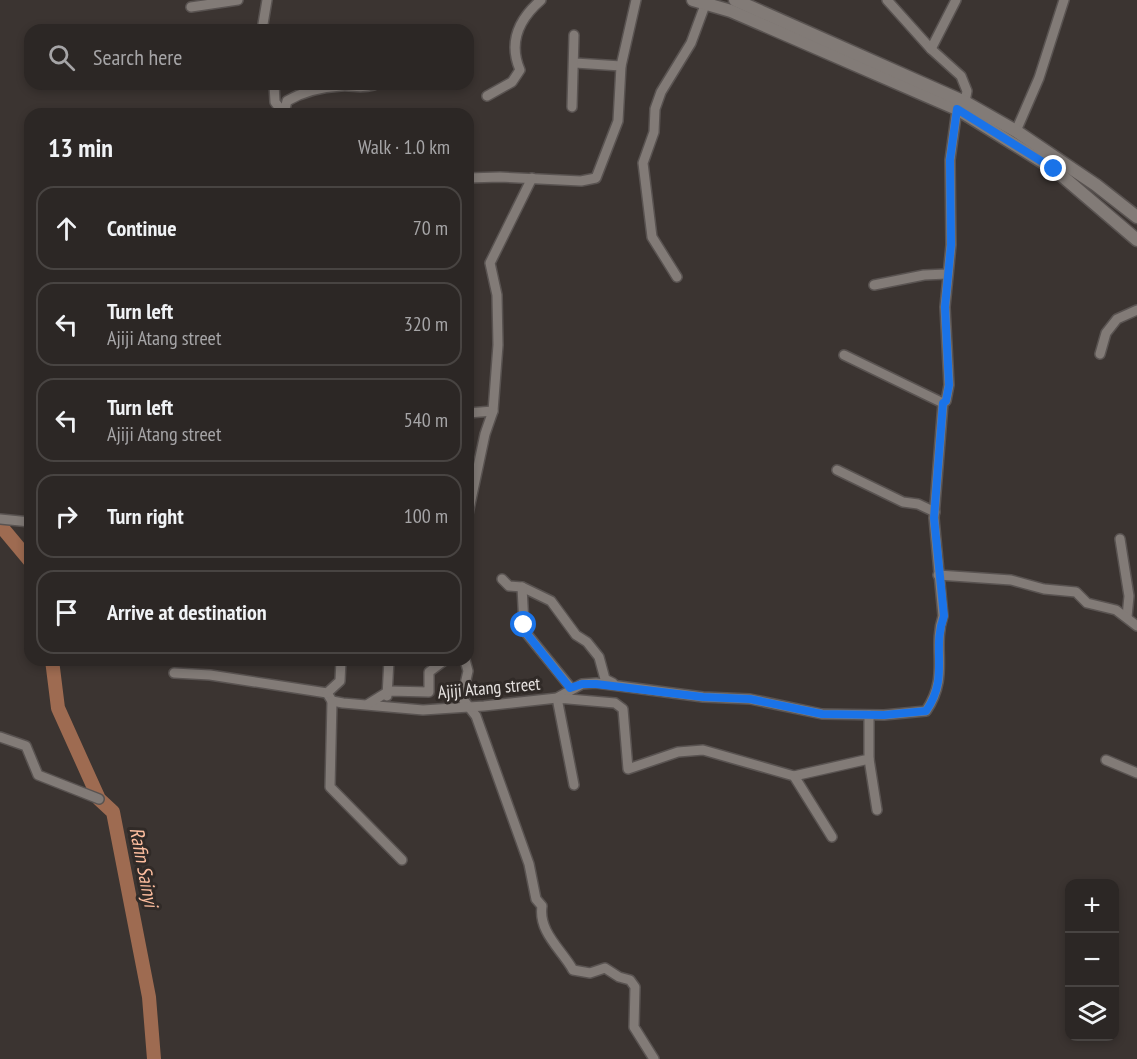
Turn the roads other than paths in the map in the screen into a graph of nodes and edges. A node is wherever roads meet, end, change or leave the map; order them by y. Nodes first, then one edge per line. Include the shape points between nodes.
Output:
1 (238, 0) edge
2 (267, 0) edge
3 (542, 0) edge
4 (636, 0) edge
5 (693, 0) edge
6 (735, 0) edge
7 (887, 0) edge
8 (956, 0) edge
9 (1064, 0) edge
10 (749, 3) edge
11 (705, 5) junction
12 (191, 8) dead end
13 (263, 24) edge
14 (574, 35) dead end
15 (931, 49) junction
16 (575, 63) junction
17 (621, 66) junction
18 (275, 90) edge
19 (318, 90) edge
20 (487, 96) dead end
21 (961, 105) junction
22 (572, 107) dead end
23 (280, 108) edge
24 (285, 108) edge
25 (1016, 131) junction
26 (474, 178) edge
27 (532, 178) junction
28 (1137, 217) edge
29 (1137, 240) edge
30 (947, 274) junction
31 (677, 277) dead end
32 (874, 285) dead end
33 (1137, 310) edge
34 (1100, 354) dead end
35 (844, 355) dead end
36 (943, 403) junction
37 (493, 411) junction
38 (474, 413) edge
39 (837, 470) dead end
40 (474, 476) edge
41 (935, 512) junction
42 (0, 519) edge
43 (24, 521) edge
44 (1120, 539) dead end
45 (938, 575) junction
46 (502, 579) dead end
47 (522, 587) junction
48 (1127, 616) junction
49 (1137, 626) edge
50 (341, 666) edge
51 (389, 666) edge
52 (437, 666) edge
53 (467, 666) edge
54 (174, 673) dead end
55 (623, 687) junction
56 (570, 688) junction
57 (389, 691) junction
58 (330, 697) junction
59 (557, 698) junction
60 (368, 704) junction
61 (385, 706) junction
62 (469, 706) junction
63 (869, 715) junction
64 (0, 737) edge
65 (869, 759) junction
66 (1107, 760) dead end
67 (1137, 773) edge
68 (794, 776) junction
69 (574, 785) dead end
70 (99, 799) dead end
71 (877, 810) dead end
72 (832, 837) dead end
73 (402, 860) dead end
74 (654, 1059) edge

1 - 12 street
2 - 13 street
3 - 20 street via 521,21 513,50 520,70 517,77
4 - 17 street
5 - 11 main road
6 - 10 main road
7 - 15 street
8 - 15 street
9 - 25 street via 1039,78
10 - 21 main road
11 - 21 main road via 731,11
11 - 31 street via 691,43 661,92 654,132 643,163 652,237
14 - 16 street
15 - 21 street via 961,76 967,92
16 - 17 street
16 - 22 street
17 - 27 street via 618,120 596,178
18 - 23 street
19 - 24 street via 298,94 287,101
21 - 25 main road
21 - 29 main road via 1054,169
21 - 30 street via 950,160 951,245
25 - 28 main road via 1096,184
26 - 27 street
27 - 37 street via 490,263 497,296 498,345
30 - 32 street
30 - 36 street via 949,385
33 - 34 street via 1117,319 1106,333
35 - 36 street
36 - 41 street
37 - 38 street
37 - 40 street
39 - 41 street via 903,502
41 - 45 street
42 - 43 street
44 - 48 street via 1129,596
45 - 48 street via 1011,580 1076,592 1087,603
45 - 63 street via 944,616 939,628 941,676 933,701 926,711
46 - 47 street via 509,586
47 - 55 street via 551,601 576,635 599,657 605,679
47 - 56 street via 527,634
48 - 49 street
50 - 58 street via 340,681
51 - 57 street
52 - 57 street via 429,672 429,692
53 - 62 street via 462,698
54 - 58 street, Ajiji Atang street via 210,675
55 - 56 street via 582,684
55 - 63 street via 750,699 822,714
56 - 59 street, Ajiji Atang street
57 - 60 street
57 - 61 street
58 - 60 street, Ajiji Atang street
58 - 73 street via 330,787
59 - 62 street, Ajiji Atang street
59 - 68 street via 615,703 623,709 628,770 678,752 703,750
59 - 69 street
60 - 61 street, Ajiji Atang street
61 - 62 street, Ajiji Atang street via 423,710
62 - 74 street via 502,787 529,864 536,899 542,906 540,915 554,946 566,956 573,970 590,973 605,968 630,980 635,987 634,1027
63 - 65 street
64 - 70 street via 26,746 38,775
65 - 68 street
65 - 71 street
66 - 67 street
68 - 72 street

